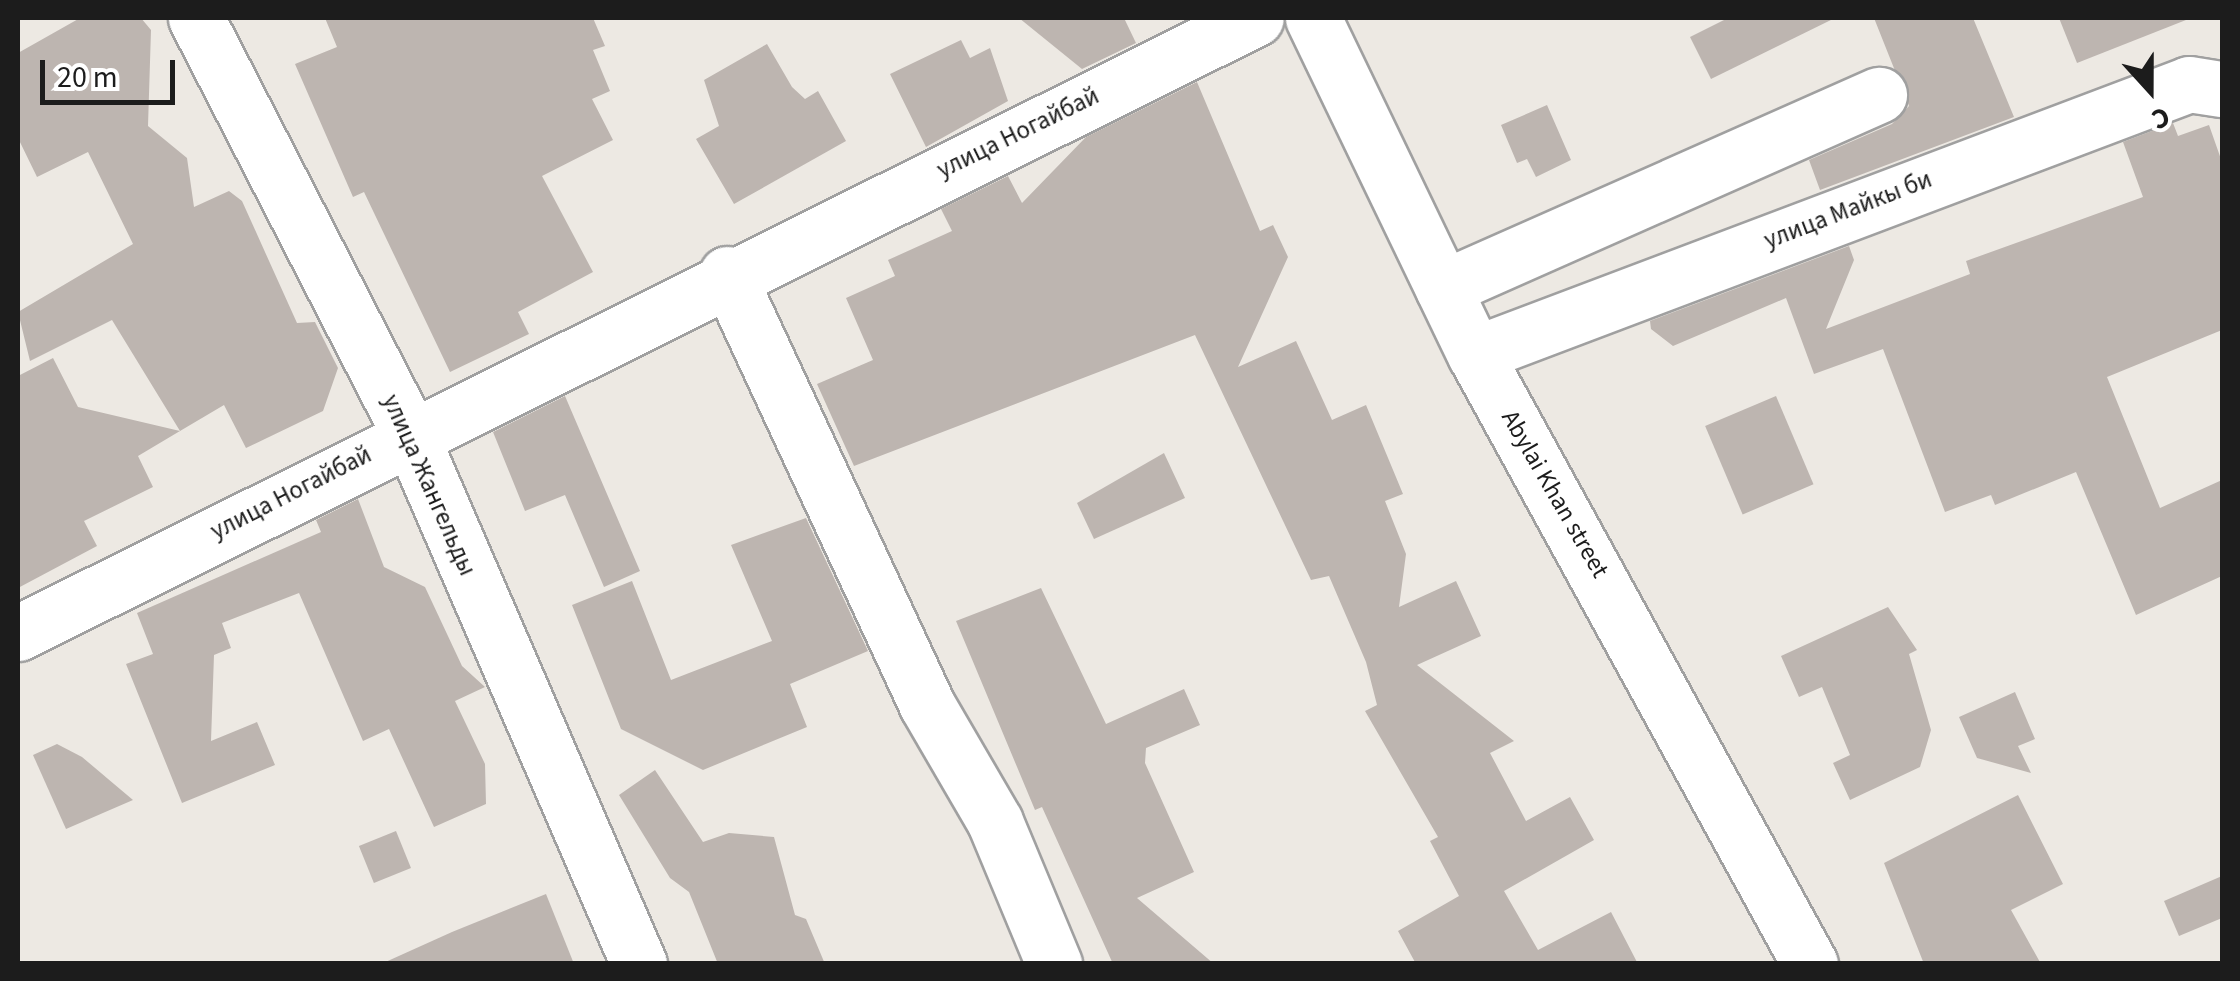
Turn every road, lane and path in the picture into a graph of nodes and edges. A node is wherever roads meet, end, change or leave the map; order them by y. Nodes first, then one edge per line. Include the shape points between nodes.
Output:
1 (196, 18) edge
2 (1256, 18) edge
3 (1314, 18) edge
4 (2222, 90) edge
5 (1879, 94) dead end
6 (726, 274) junction
7 (1444, 288) junction
8 (1475, 354) junction
9 (409, 432) junction
10 (18, 633) edge
11 (640, 964) edge
12 (1054, 964) edge
13 (1810, 964) edge

1 - 9 street, улица Жангельды
2 - 6 street, улица Ногайбай
3 - 7 street, Abylai Khan street
4 - 8 street, улица Майкы би via 2189,84
5 - 7 street
6 - 9 street, улица Ногайбай
6 - 12 street via 927,704 995,822
7 - 8 street, Abylai Khan street
8 - 13 street, Abylai Khan street
9 - 10 street, улица Ногайбай
9 - 11 street, улица Жангельды

